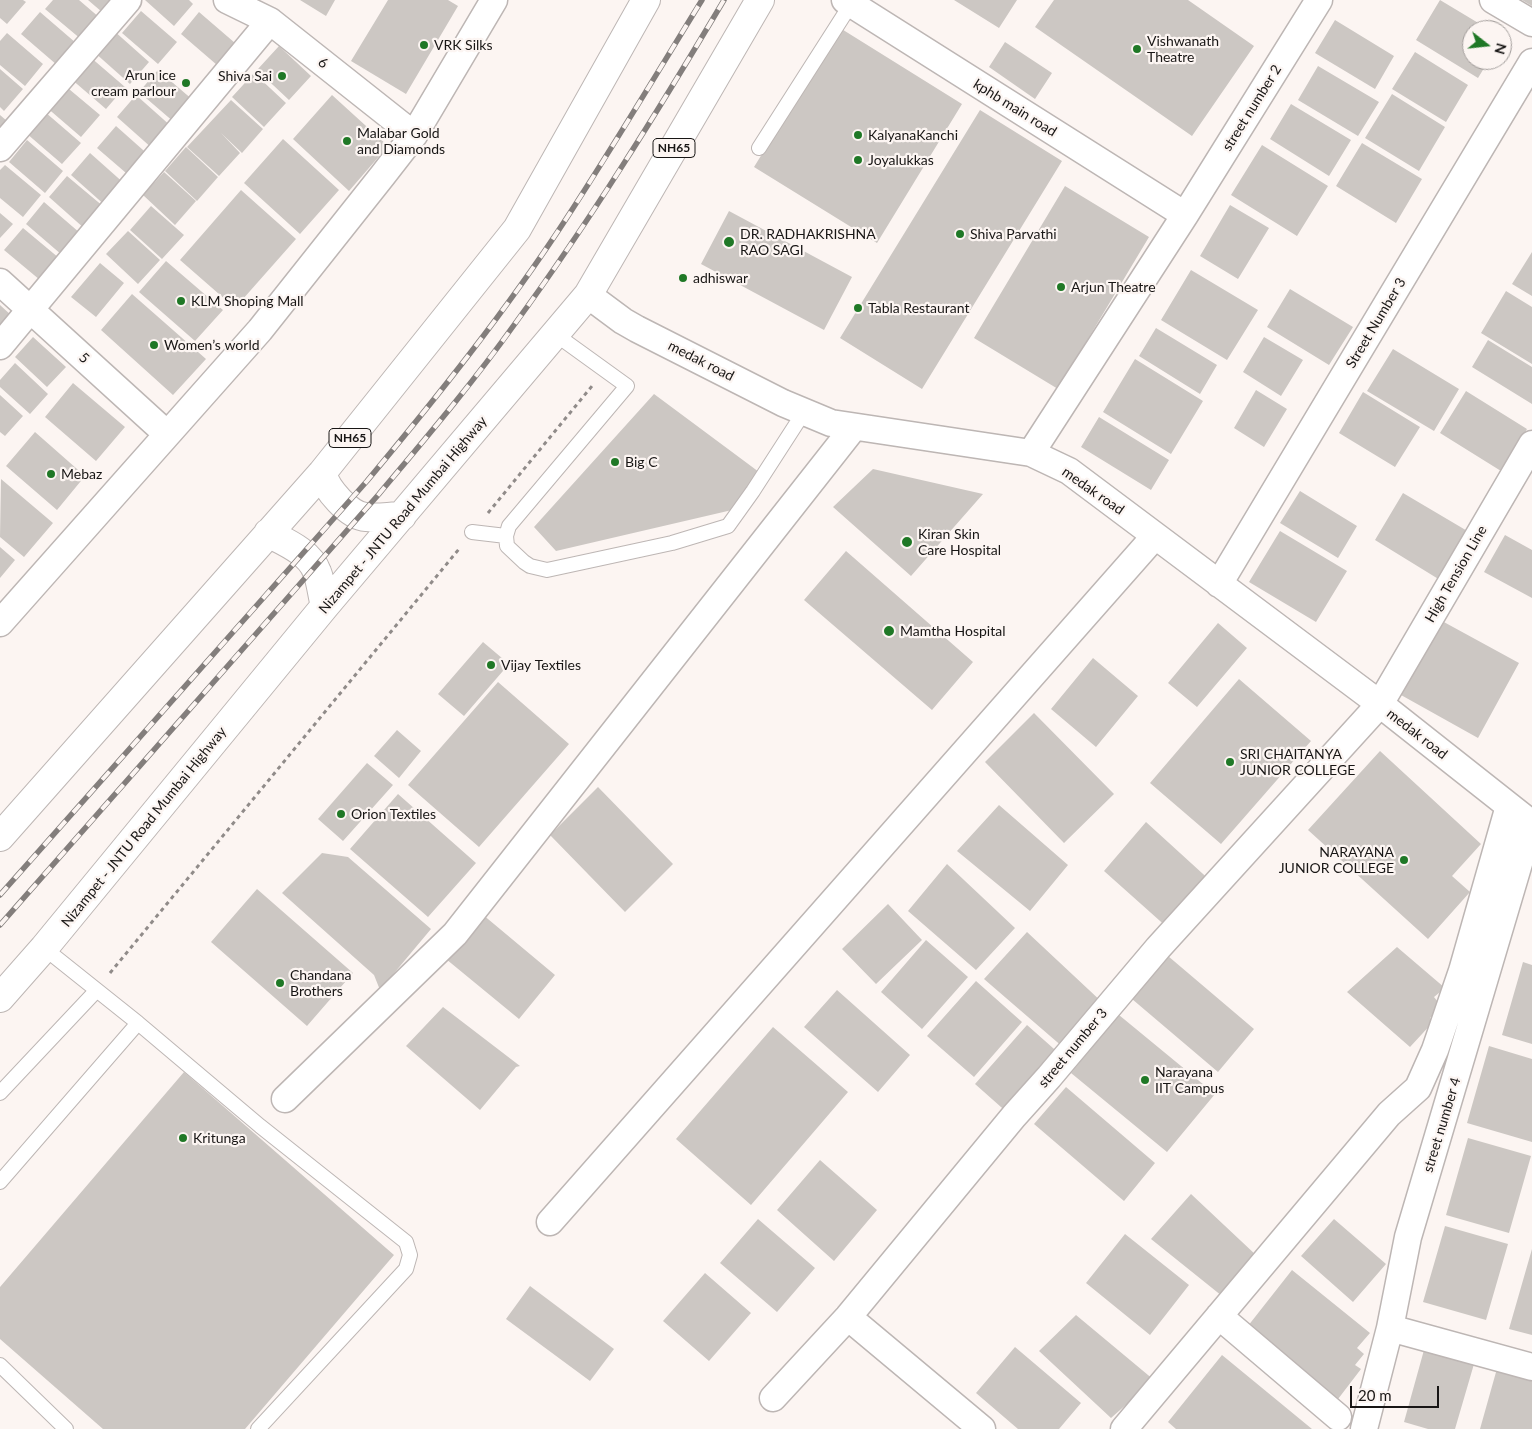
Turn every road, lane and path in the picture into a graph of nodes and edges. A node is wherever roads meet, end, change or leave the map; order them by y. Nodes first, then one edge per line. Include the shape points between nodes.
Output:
1 (128, 0) edge
2 (227, 0) edge
3 (494, 0) edge
4 (646, 0) edge
5 (760, 0) edge
6 (1319, 0) edge
7 (1493, 0) edge
8 (848, 2) edge
9 (270, 21) junction
10 (1532, 23) edge
11 (1532, 62) edge
12 (414, 135) junction
13 (0, 148) edge
14 (759, 148) dead end
15 (1185, 215) junction
16 (0, 282) edge
17 (588, 295) junction
18 (31, 310) junction
19 (556, 334) junction
20 (0, 346) edge
21 (605, 370) junction
22 (804, 412) junction
23 (854, 427) junction
24 (167, 434) junction
25 (1532, 444) edge
26 (1031, 454) junction
27 (322, 474) junction
28 (402, 516) junction
29 (472, 532) junction
30 (268, 533) junction
31 (506, 536) junction
32 (1155, 536) junction
33 (1219, 584) junction
34 (324, 606) junction
35 (0, 623) edge
36 (1380, 704) junction
37 (1509, 806) junction
38 (1532, 824) edge
39 (0, 837) edge
40 (44, 948) junction
41 (96, 990) junction
42 (0, 998) edge
43 (138, 1023) junction
44 (0, 1093) edge
45 (285, 1099) dead end
46 (0, 1182) edge
47 (550, 1222) dead end
48 (1219, 1316) junction
49 (848, 1317) junction
50 (1390, 1328) junction
51 (0, 1365) edge
52 (1532, 1367) edge
53 (773, 1398) dead end
54 (1338, 1417) dead end
55 (66, 1429) edge
56 (258, 1429) edge
57 (982, 1429) edge
58 (1124, 1429) edge
59 (1364, 1429) edge

1 - 13 street
2 - 9 street, 6
3 - 12 street
4 - 27 highway, NH65 via 517,229
5 - 17 highway, Nizampet - JNTU Road Mumbai Highway / NH65
6 - 15 street, street number 2
7 - 10 street
8 - 14 lane
8 - 15 street, kphb main road
9 - 12 street, 6
9 - 18 street
11 - 33 street, Street Number 3
12 - 24 street via 260,330
15 - 26 street, street number 2
16 - 18 street, 5
17 - 19 highway, Nizampet - JNTU Road Mumbai Highway / NH65
17 - 22 street, medak road via 623,321
18 - 20 street
18 - 24 street, 5
19 - 21 lane
19 - 28 highway, Nizampet - JNTU Road Mumbai Highway / NH65
21 - 29 path
21 - 31 lane via 627,386 509,526
22 - 23 street, medak road via 831,423
22 - 31 lane via 728,526 672,543 548,570 524,562 507,546
23 - 26 street, medak road
23 - 45 street via 456,934
24 - 35 street
25 - 36 street, High Tension Line
26 - 32 street, medak road via 1069,471
27 - 28 highway via 330,490 358,515
27 - 30 highway, NH65
28 - 34 highway, Nizampet - JNTU Road Mumbai Highway / NH65
29 - 31 lane
29 - 41 path
30 - 34 highway via 304,555 317,570
30 - 39 highway, NH65
32 - 33 street, medak road
32 - 47 street
33 - 36 street, medak road
34 - 40 highway, Nizampet - JNTU Road Mumbai Highway / NH65
36 - 37 street, medak road
36 - 49 street, street number 3 via 1158,948
37 - 38 street, medak road
37 - 48 street via 1462,971 1435,1050 1418,1088 1389,1114
38 - 50 street, street number 4 via 1408,1237
40 - 41 lane
40 - 42 highway, Nizampet - JNTU Road Mumbai Highway / NH65
41 - 43 lane
41 - 44 lane
43 - 46 lane
43 - 56 lane via 260,1126 406,1242 410,1255 406,1269
48 - 54 street
48 - 58 street
49 - 53 street, street number 3
49 - 57 street
50 - 52 street
50 - 59 street, street number 4
51 - 55 lane

